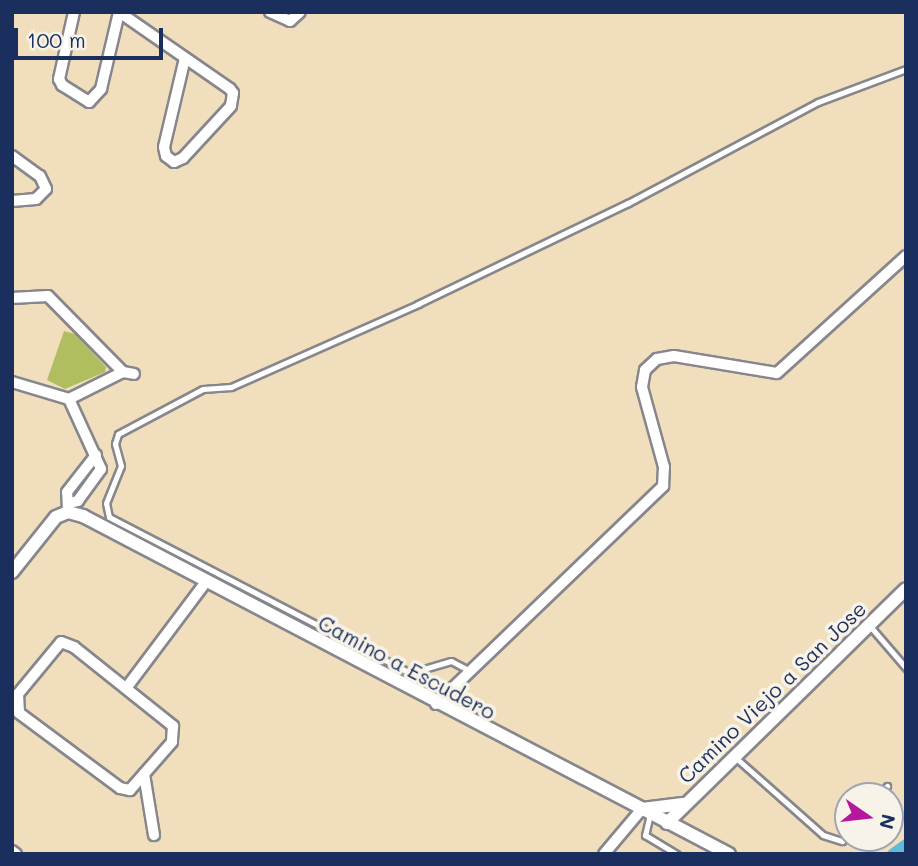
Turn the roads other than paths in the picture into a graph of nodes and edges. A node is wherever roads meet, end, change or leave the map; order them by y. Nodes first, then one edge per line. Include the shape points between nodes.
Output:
1 (74, 12) edge
2 (119, 12) edge
3 (270, 12) edge
4 (300, 12) edge
5 (185, 58) junction
6 (906, 69) edge
7 (12, 156) edge
8 (12, 201) edge
9 (906, 256) edge
10 (12, 298) edge
11 (12, 382) edge
12 (69, 399) junction
13 (68, 507) junction
14 (12, 572) edge
15 (205, 583) junction
16 (906, 589) edge
17 (869, 625) junction
18 (906, 668) edge
19 (470, 671) junction
20 (127, 687) junction
21 (436, 704) junction
22 (734, 756) junction
23 (144, 775) junction
24 (683, 804) junction
25 (645, 812) junction
26 (667, 823) junction
27 (154, 835) dead end
28 (834, 838) edge
29 (12, 850) edge
30 (727, 853) edge
31 (16, 854) edge
32 (604, 854) edge
33 (677, 854) edge

1 - 2 street via 60,82 84,101 93,101 101,89
2 - 5 street
3 - 4 street via 286,21
5 - 5 street via 230,89 233,97 231,106 177,162 164,152
6 - 19 lane via 818,103 628,203 418,304 231,387 203,389 118,434 115,444 121,466 106,503 109,517 410,673 451,661
7 - 8 street via 40,176 46,189 36,198
9 - 19 street via 776,373 674,356 657,359 645,370 642,387 664,467 663,486
10 - 12 street via 48,296 129,373
11 - 12 street
12 - 13 street via 96,455 67,492
13 - 14 street
13 - 15 street, Camino a Escudero
15 - 20 street
15 - 21 street, Camino a Escudero
16 - 17 street, Camino Viejo a San Jose
17 - 18 lane
17 - 22 street, Camino Viejo a San Jose
19 - 21 street
20 - 23 street via 167,720 174,732 172,742
20 - 23 street via 61,642 24,685 16,704 19,713 41,732 124,790 130,790
21 - 25 street, Camino a Escudero
22 - 24 street, Camino Viejo a San Jose
22 - 28 lane via 823,835
23 - 27 street
24 - 25 street
24 - 26 street, Camino Viejo a San Jose
25 - 26 street, Camino a Escudero
25 - 32 street
25 - 33 lane via 646,835
26 - 30 street, Camino a Escudero
29 - 31 street

